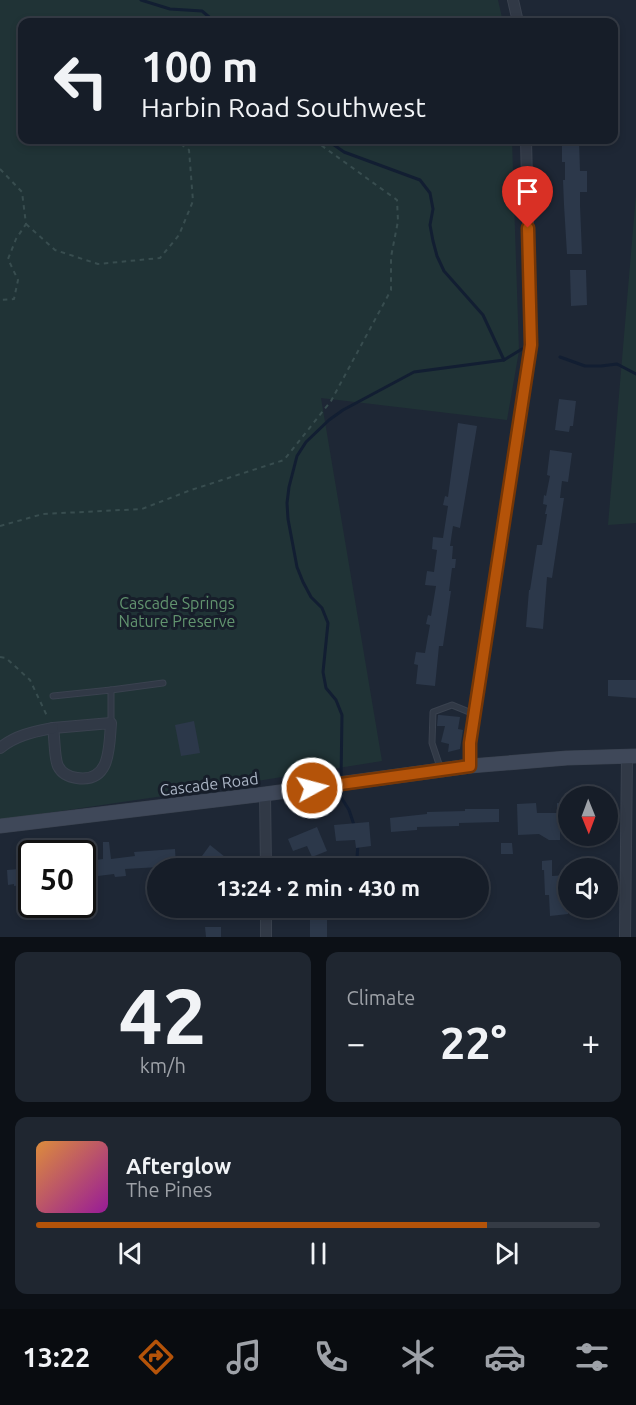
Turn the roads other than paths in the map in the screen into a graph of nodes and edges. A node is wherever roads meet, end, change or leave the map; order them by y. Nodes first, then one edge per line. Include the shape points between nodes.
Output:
1 (513, 0) edge
2 (517, 18) edge
3 (526, 144) edge
4 (163, 683) dead end
5 (111, 690) junction
6 (53, 696) dead end
7 (474, 714) junction
8 (111, 723) junction
9 (53, 728) junction
10 (0, 748) edge
11 (632, 756) edge
12 (470, 766) junction
13 (441, 770) junction
14 (265, 794) junction
15 (0, 826) edge
16 (266, 858) edge
17 (266, 918) edge
18 (266, 937) edge
19 (625, 937) edge

1 - 2 street
3 - 7 street via 531,345
4 - 5 lane
5 - 6 lane
5 - 8 lane
7 - 12 street
7 - 13 lane via 452,705 433,712 432,743
8 - 9 street
8 - 9 street via 103,770 94,777 67,776 58,766
9 - 10 street via 26,733
11 - 12 main road, Cascade Road
11 - 19 street
12 - 13 main road, Cascade Road
13 - 14 main road, Cascade Road
14 - 15 main road, Cascade Road
14 - 16 street
17 - 18 street

